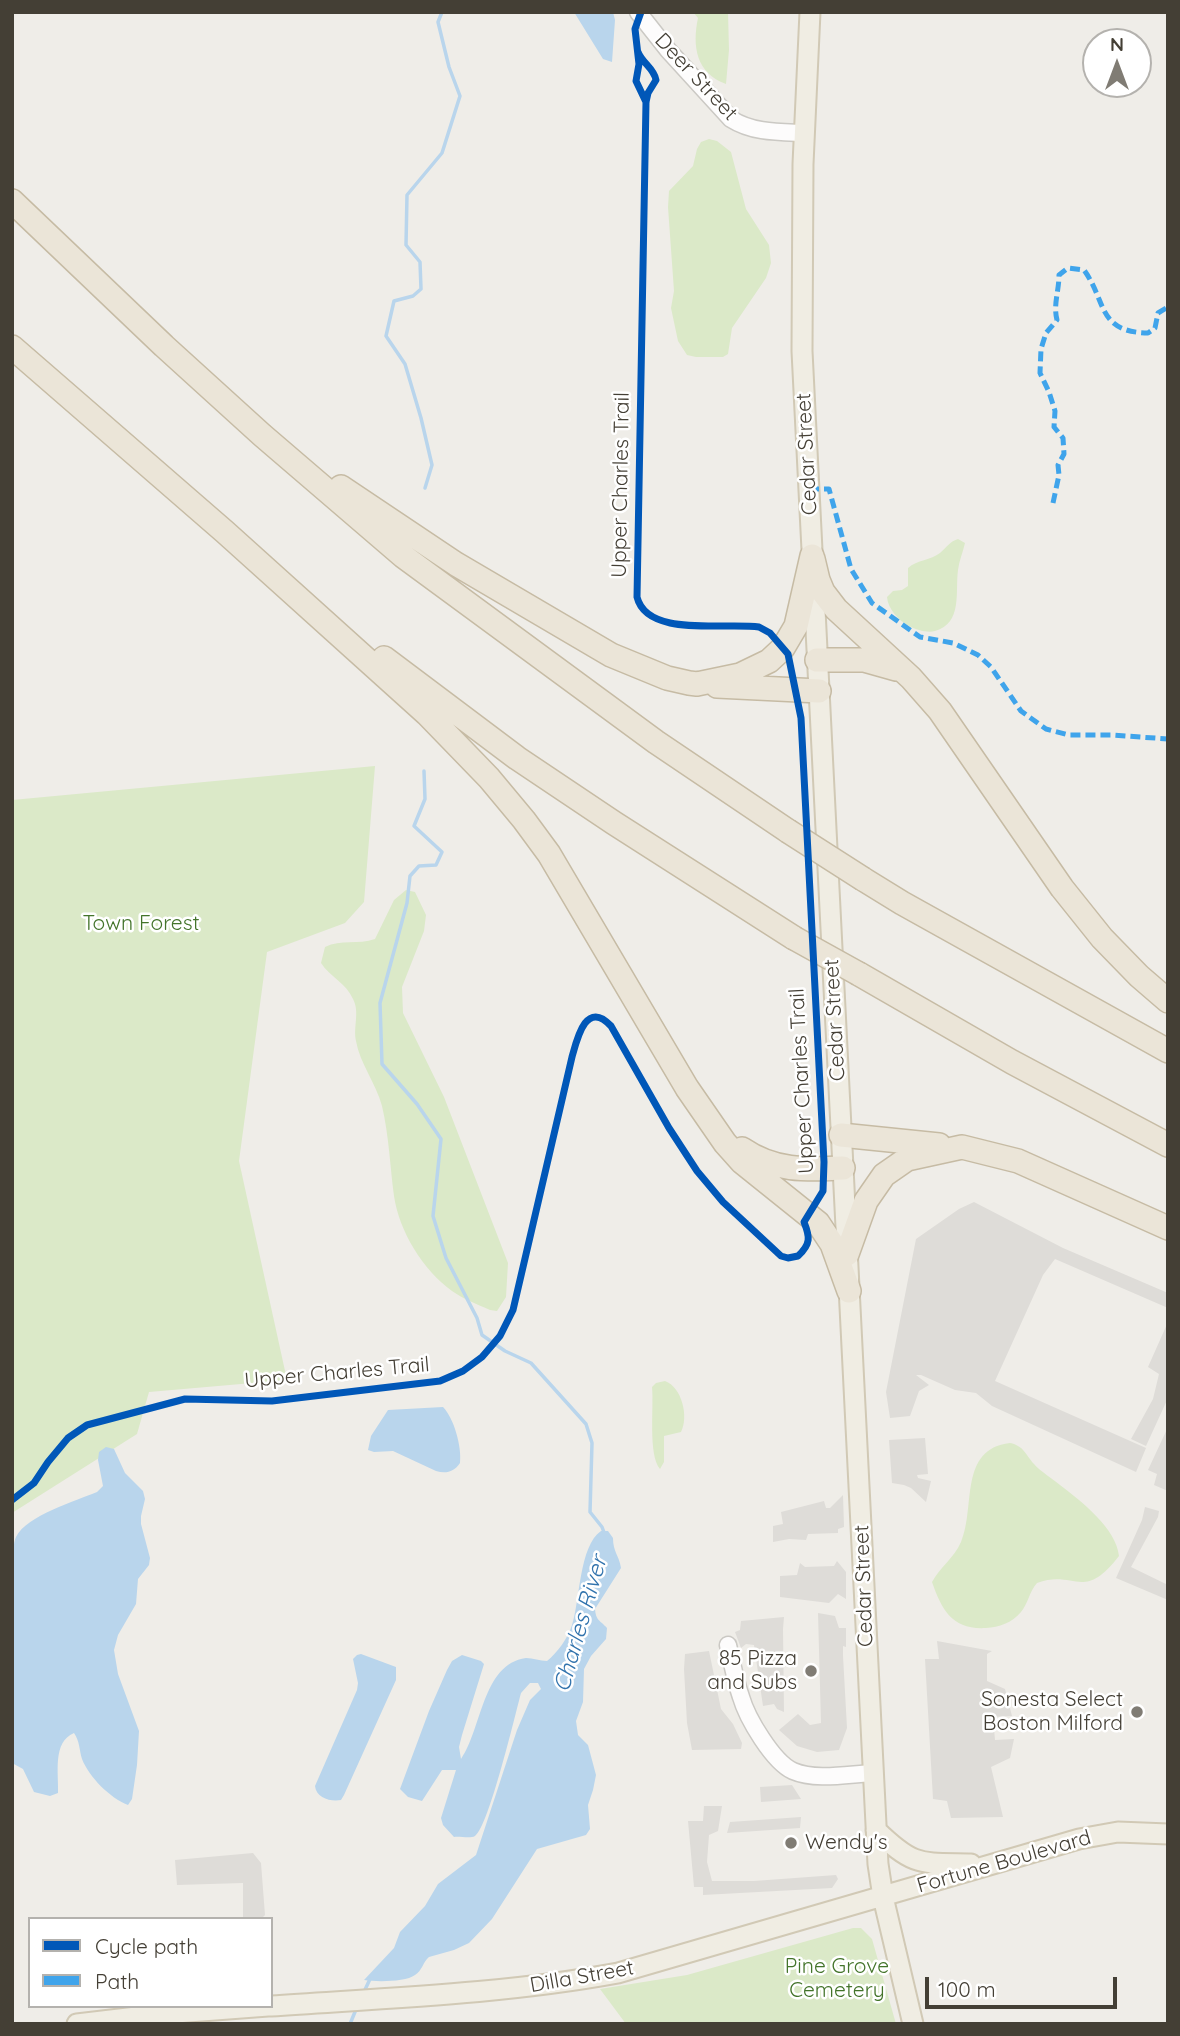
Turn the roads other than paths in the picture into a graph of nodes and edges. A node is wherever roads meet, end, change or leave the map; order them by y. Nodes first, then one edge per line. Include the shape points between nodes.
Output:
1 (638, 12) edge
2 (810, 12) edge
3 (804, 133) junction
4 (12, 201) edge
5 (12, 348) edge
6 (262, 435) junction
7 (225, 532) junction
8 (812, 556) junction
9 (817, 660) junction
10 (911, 678) junction
11 (696, 684) junction
12 (819, 691) junction
13 (1168, 1001) edge
14 (1168, 1051) edge
15 (713, 1125) junction
16 (841, 1135) junction
17 (1168, 1146) edge
18 (962, 1147) junction
19 (842, 1168) junction
20 (1168, 1228) edge
21 (847, 1254) junction
22 (849, 1290) junction
23 (728, 1645) dead end
24 (873, 1773) junction
25 (876, 1830) junction
26 (1168, 1834) edge
27 (986, 1865) junction
28 (883, 1897) junction
29 (273, 2006) edge
30 (243, 2008) edge
31 (77, 2024) edge
32 (913, 2024) edge

1 - 3 street, Deer Street via 732,119 760,130
2 - 3 main road, Cedar Street
3 - 8 main road, Cedar Street via 802,351
4 - 6 highway
5 - 7 highway
6 - 11 highway via 456,564 611,655 667,678
6 - 14 highway, bridge via 414,565 656,742 914,910
7 - 15 highway via 439,726 514,806 549,854
7 - 17 highway, bridge via 387,661 614,823 794,938
8 - 9 main road, Cedar Street
8 - 10 highway via 823,592
8 - 11 highway via 796,626 783,648 752,670
9 - 10 highway via 864,660
9 - 12 main road, Cedar Street
10 - 13 highway via 940,711 1086,918
11 - 12 highway
12 - 16 main road, Cedar Street
15 - 19 highway via 748,1153 780,1167
15 - 22 highway via 742,1162 818,1223 832,1244
16 - 18 highway
16 - 19 main road, Cedar Street
18 - 20 highway via 1018,1161
18 - 21 highway via 914,1157 884,1175 866,1201
19 - 21 main road, Cedar Street
21 - 22 main road, Cedar Street
22 - 24 main road, Cedar Street
23 - 24 street via 741,1700 778,1760 806,1774
24 - 25 main road, Cedar Street
25 - 27 main road via 900,1853 920,1862
25 - 28 main road, Cedar Street
26 - 27 main road, Fortune Boulevard via 1102,1834
27 - 28 main road, Fortune Boulevard
28 - 29 main road, Dilla Street via 618,1973 535,1986
28 - 32 main road, Cedar Street
30 - 31 main road, Dilla Street

